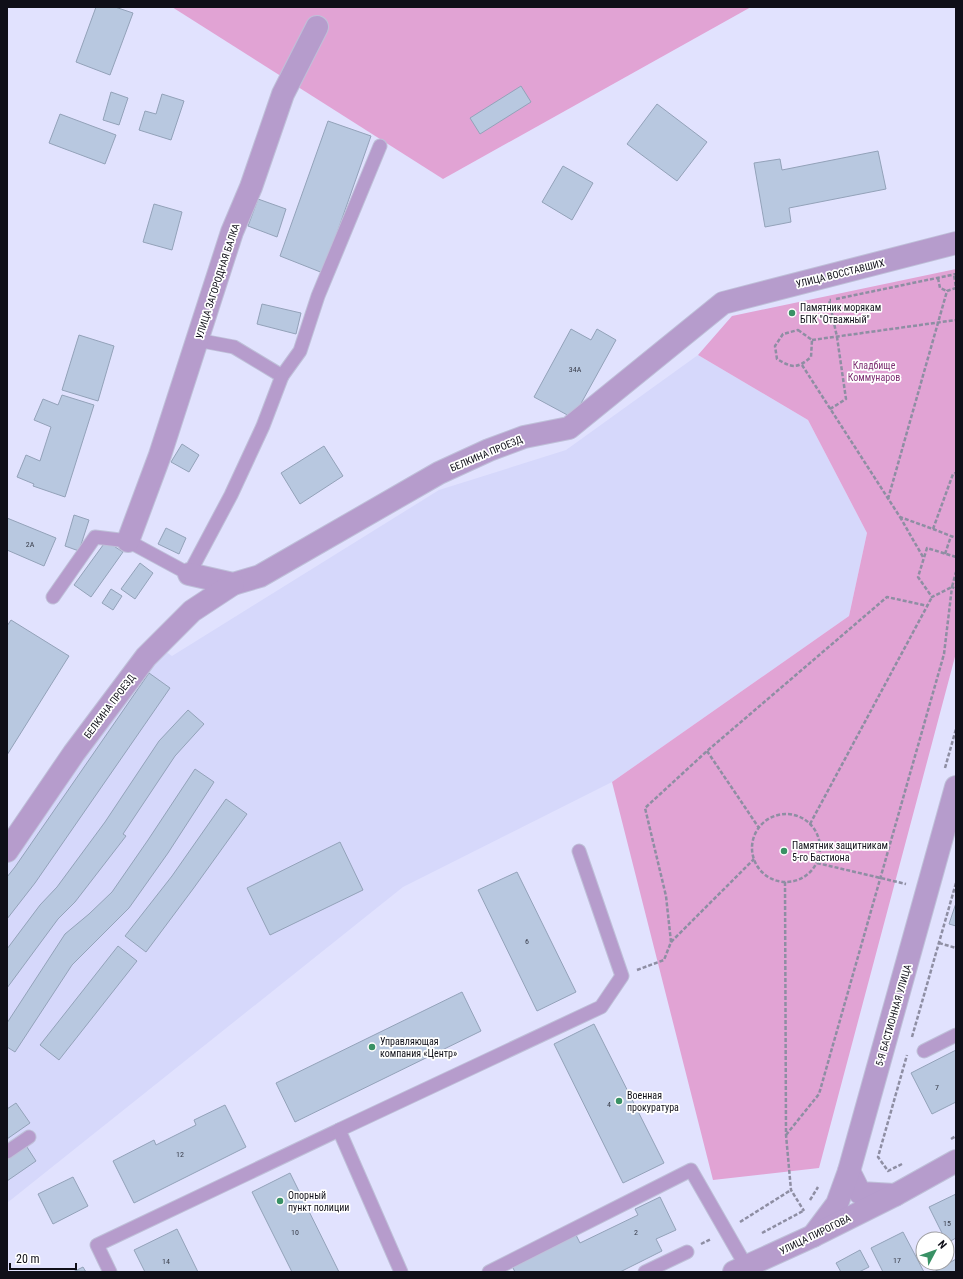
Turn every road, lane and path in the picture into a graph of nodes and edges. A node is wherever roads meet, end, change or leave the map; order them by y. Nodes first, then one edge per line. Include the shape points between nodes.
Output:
1 (318, 27) dead end
2 (380, 146) dead end
3 (956, 243) edge
4 (955, 274) edge
5 (938, 278) junction
6 (947, 291) junction
7 (723, 303) joint
8 (956, 320) edge
9 (938, 323) junction
10 (836, 336) junction
11 (198, 340) junction
12 (812, 340) junction
13 (802, 365) junction
14 (282, 376) junction
15 (830, 409) junction
16 (956, 473) edge
17 (888, 499) junction
18 (900, 517) junction
19 (933, 529) junction
20 (951, 536) junction
21 (956, 538) edge
22 (128, 541) junction
23 (945, 554) junction
24 (956, 557) edge
25 (923, 558) junction
26 (956, 572) edge
27 (189, 574) junction
28 (233, 584) junction
29 (952, 587) junction
30 (956, 589) edge
31 (53, 597) dead end
32 (932, 597) junction
33 (928, 606) junction
34 (707, 751) junction
35 (956, 787) edge
36 (810, 824) junction
37 (759, 828) junction
38 (7, 851) edge
39 (579, 851) dead end
40 (754, 859) junction
41 (817, 863) junction
42 (881, 877) junction
43 (785, 882) junction
44 (911, 886) dead end
45 (671, 942) junction
46 (939, 943) dead end
47 (956, 948) edge
48 (622, 976) junction
49 (956, 1035) edge
50 (924, 1051) dead end
51 (339, 1130) junction
52 (786, 1135) junction
53 (29, 1137) dead end
54 (7, 1152) edge
55 (956, 1161) edge
56 (849, 1171) junction
57 (895, 1195) junction
58 (804, 1211) dead end
59 (813, 1236) junction
60 (687, 1252) dead end
61 (740, 1269) edge
62 (110, 1272) edge
63 (401, 1272) edge
64 (489, 1272) edge
65 (646, 1272) edge

1 - 11 street, УЛИЦА ЗАГОРОДНАЯ БАЛКА via 283,94 251,187 232,232
2 - 14 lane via 318,296 300,351
3 - 7 street, УЛИЦА ВОССТАВШИХ
4 - 5 path
4 - 6 path via 956,288
5 - 6 path via 940,288
5 - 10 path via 829,300
6 - 9 path
7 - 28 street, БЕЛКИНА ПРОЕЗД via 569,428 524,437 439,473 260,576
8 - 9 path
9 - 10 path
9 - 17 path
10 - 12 path
10 - 15 path via 846,399
11 - 14 lane via 234,347
11 - 22 street, УЛИЦА ЗАГОРОДНАЯ БАЛКА
12 - 13 path via 811,357
12 - 13 path via 798,330 783,334 776,346 777,359 789,366
13 - 15 path
14 - 27 lane via 263,426
15 - 17 path
16 - 19 path via 953,474
17 - 18 path
18 - 19 path
18 - 25 path
19 - 20 path
20 - 21 path
20 - 23 path
22 - 27 lane
22 - 31 lane via 95,537
23 - 24 path
23 - 25 path via 927,548
25 - 32 path via 918,577
26 - 29 path
27 - 28 street, БЕЛКИНА ПРОЕЗД
28 - 38 street, БЕЛКИНА ПРОЕЗД via 192,611 146,657 74,752
29 - 30 path
29 - 32 path
29 - 42 path via 944,654
32 - 33 path
33 - 34 path via 887,597
33 - 36 path
34 - 37 path
34 - 45 path via 646,808 666,896
35 - 56 street, 5-Я БАСТИОННАЯ УЛИЦА
36 - 37 path via 801,817 790,814 778,815 767,820
36 - 41 path via 820,842
37 - 40 path via 752,848
39 - 48 lane
40 - 43 path via 766,876 775,881
40 - 45 path
41 - 42 path
41 - 43 path via 804,878
42 - 44 path
42 - 52 path via 819,1094
43 - 52 path
45 - 48 path via 664,960
46 - 47 path
48 - 51 lane via 601,1007
49 - 50 lane
51 - 62 lane via 97,1245
51 - 63 lane
52 - 58 path via 791,1190
53 - 54 lane
55 - 57 street, УЛИЦА ПИРОГОВА
56 - 57 street via 860,1193
56 - 59 street, 5-Я БАСТИОННАЯ УЛИЦА via 837,1204
57 - 59 street, УЛИЦА ПИРОГОВА
59 - 61 street, УЛИЦА ПИРОГОВА
60 - 65 lane
61 - 64 lane via 691,1170

